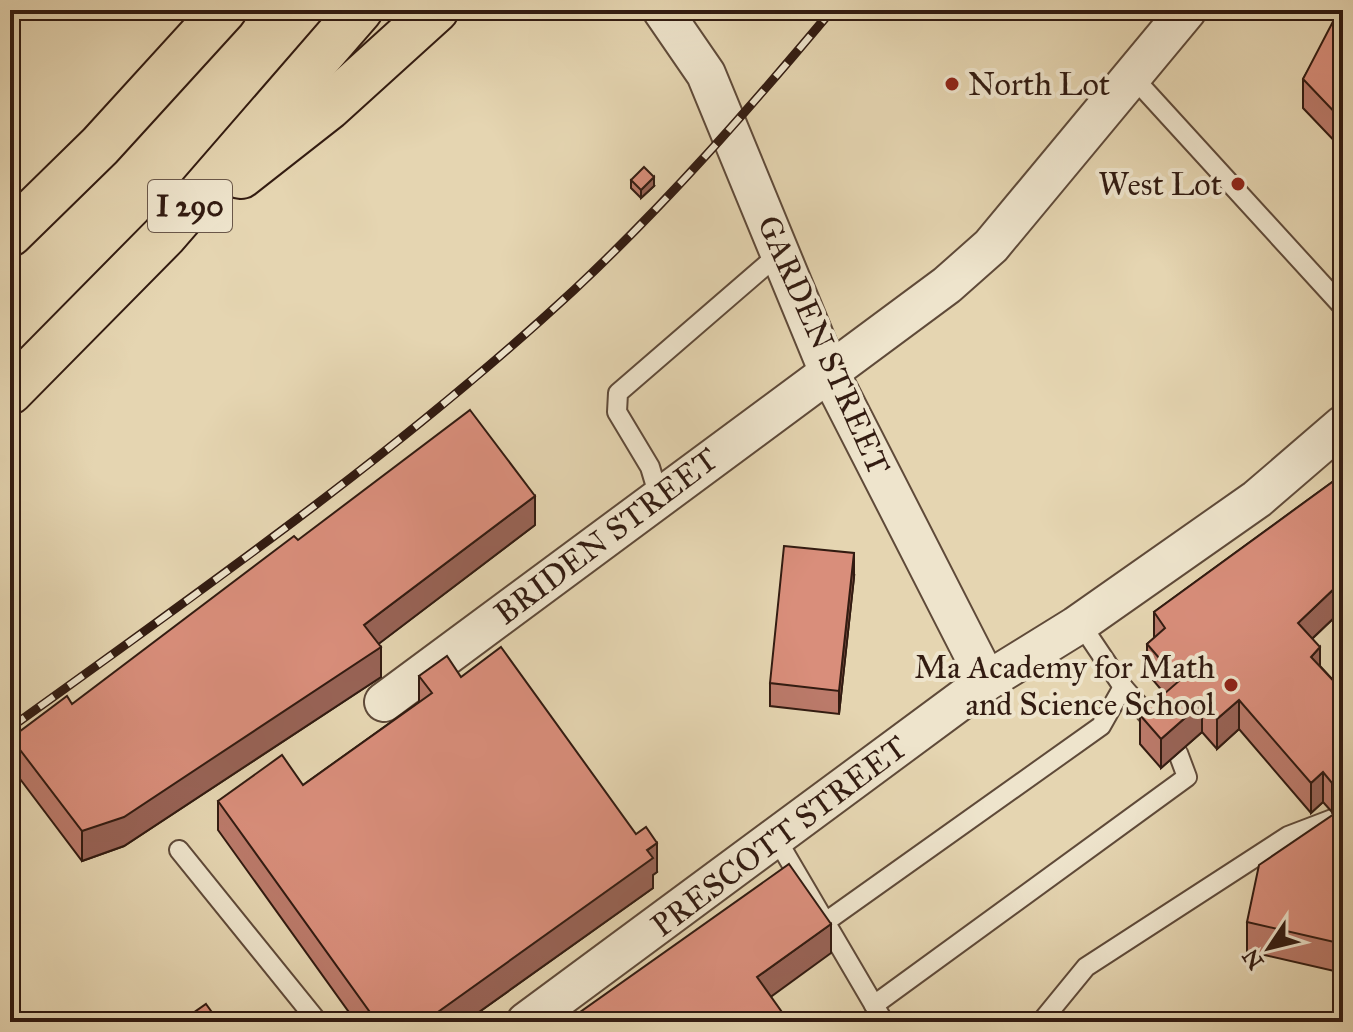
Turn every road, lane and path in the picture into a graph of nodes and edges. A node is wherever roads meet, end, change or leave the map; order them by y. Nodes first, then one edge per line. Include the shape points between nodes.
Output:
1 (224, 10) edge
2 (360, 10) edge
3 (436, 10) edge
4 (662, 10) edge
5 (1187, 10) edge
6 (1132, 76) junction
7 (10, 234) edge
8 (164, 236) junction
9 (780, 253) junction
10 (1343, 307) edge
11 (828, 370) junction
12 (10, 392) edge
13 (1343, 425) edge
14 (659, 497) junction
15 (1080, 623) junction
16 (987, 681) junction
17 (1123, 687) junction
18 (384, 702) dead end
19 (1159, 728) edge
20 (1178, 753) edge
21 (1343, 815) edge
22 (776, 838) junction
23 (179, 850) dead end
24 (824, 923) junction
25 (874, 1005) junction
26 (318, 1022) edge
27 (526, 1022) edge
28 (884, 1022) edge
29 (1041, 1022) edge

1 - 7 highway via 100,146
2 - 8 highway, I 290
3 - 8 highway via 329,107
4 - 9 street, GARDEN STREET via 706,74
5 - 6 street, BRIDEN STREET
6 - 10 lane
6 - 11 street, BRIDEN STREET via 991,246 947,285
8 - 12 highway, I 290
9 - 11 street, GARDEN STREET
9 - 14 lane via 618,393 617,412 650,467
11 - 14 street, BRIDEN STREET
11 - 16 street, GARDEN STREET
13 - 15 street, PRESCOTT STREET via 1257,499
14 - 18 street, BRIDEN STREET
15 - 16 street, PRESCOTT STREET
15 - 17 lane
16 - 22 street, PRESCOTT STREET
17 - 19 lane
17 - 24 lane via 1101,726
20 - 25 lane via 1187,777
21 - 29 lane via 1288,836 1086,967
22 - 24 lane
22 - 27 street, PRESCOTT STREET
23 - 26 lane
24 - 25 lane
25 - 28 lane

